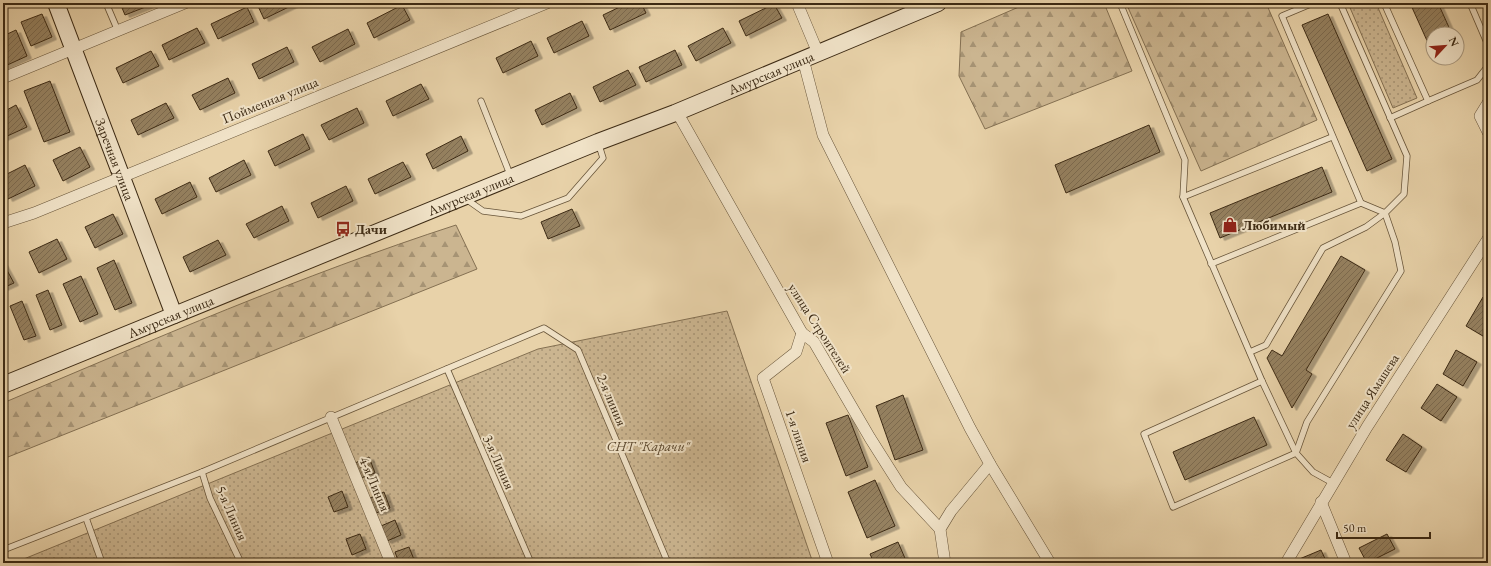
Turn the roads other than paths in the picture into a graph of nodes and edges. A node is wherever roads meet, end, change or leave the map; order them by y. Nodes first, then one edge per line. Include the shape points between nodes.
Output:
1 (56, 3) edge
2 (106, 3) edge
3 (185, 3) edge
4 (547, 3) edge
5 (797, 3) edge
6 (938, 3) edge
7 (1120, 3) edge
8 (1312, 3) edge
9 (1340, 3) edge
10 (1384, 3) edge
11 (1470, 3) edge
12 (172, 5) edge
13 (118, 30) junction
14 (1488, 45) edge
15 (73, 49) junction
16 (818, 53) junction
17 (803, 59) junction
18 (1488, 66) edge
19 (3, 78) edge
20 (481, 101) dead end
21 (1428, 102) junction
22 (1488, 103) edge
23 (677, 112) junction
24 (1390, 118) junction
25 (1488, 132) edge
26 (1332, 137) junction
27 (598, 142) junction
28 (122, 177) junction
29 (512, 177) junction
30 (1183, 197) junction
31 (464, 198) junction
32 (1361, 202) junction
33 (1385, 213) junction
34 (3, 223) edge
35 (1488, 239) edge
36 (1211, 264) junction
37 (174, 315) junction
38 (802, 333) junction
39 (1250, 352) junction
40 (447, 369) junction
41 (1262, 381) junction
42 (3, 385) edge
43 (330, 417) junction
44 (1296, 453) junction
45 (990, 464) junction
46 (202, 472) junction
47 (1332, 483) junction
48 (1321, 502) junction
49 (86, 518) junction
50 (940, 529) junction
51 (3, 550) edge
52 (102, 563) edge
53 (241, 563) edge
54 (391, 563) edge
55 (531, 563) edge
56 (668, 563) edge
57 (828, 563) edge
58 (945, 563) edge
59 (1050, 563) edge
60 (1286, 563) edge
61 (1346, 563) edge

1 - 15 street, Заречная улица
2 - 13 lane
3 - 12 street
4 - 28 street, Пойменная улица
5 - 16 street
6 - 16 street, Амурская улица
7 - 30 lane via 1185,160
8 - 26 lane via 1282,16
9 - 24 lane
10 - 21 lane
11 - 14 lane
12 - 13 street
13 - 15 street
15 - 19 street
15 - 28 street, Заречная улица
16 - 17 street, Амурская улица
17 - 23 street, Амурская улица
17 - 45 street via 823,135
18 - 21 lane via 1478,80
20 - 29 lane
21 - 24 lane
22 - 25 street via 1480,116
23 - 27 street, Амурская улица
23 - 38 street, улица Строителей
24 - 33 lane via 1407,156 1404,194
26 - 30 lane
26 - 32 lane
27 - 29 street, Амурская улица
27 - 31 lane via 603,158 568,198 521,216 483,211
28 - 34 street, Пойменная улица
28 - 37 street, Заречная улица
29 - 31 street, Амурская улица
30 - 36 lane
31 - 37 street, Амурская улица
32 - 33 lane
32 - 36 lane
33 - 39 lane via 1366,227 1323,248 1266,345
33 - 44 lane via 1401,271 1307,422
35 - 47 street, улица Ямашева
36 - 39 lane
37 - 42 street, Амурская улица
38 - 50 street, улица Строителей via 814,342 901,487
38 - 57 street, 1-я линия via 796,352 763,378
39 - 41 lane
40 - 43 lane
40 - 55 lane, 3-я Линия
40 - 56 lane, 2-я линия via 544,328 578,350
41 - 44 lane
41 - 44 lane via 1144,434 1173,507
43 - 46 lane
43 - 54 street, 4-я Линия
44 - 47 lane via 1314,472
45 - 50 street via 951,511
45 - 59 street
46 - 49 lane
46 - 53 lane, 5-я Линия via 210,498
47 - 48 street, улица Ямашева
48 - 60 street, улица Ямашева
48 - 61 street
49 - 51 lane
49 - 52 lane
50 - 58 street

